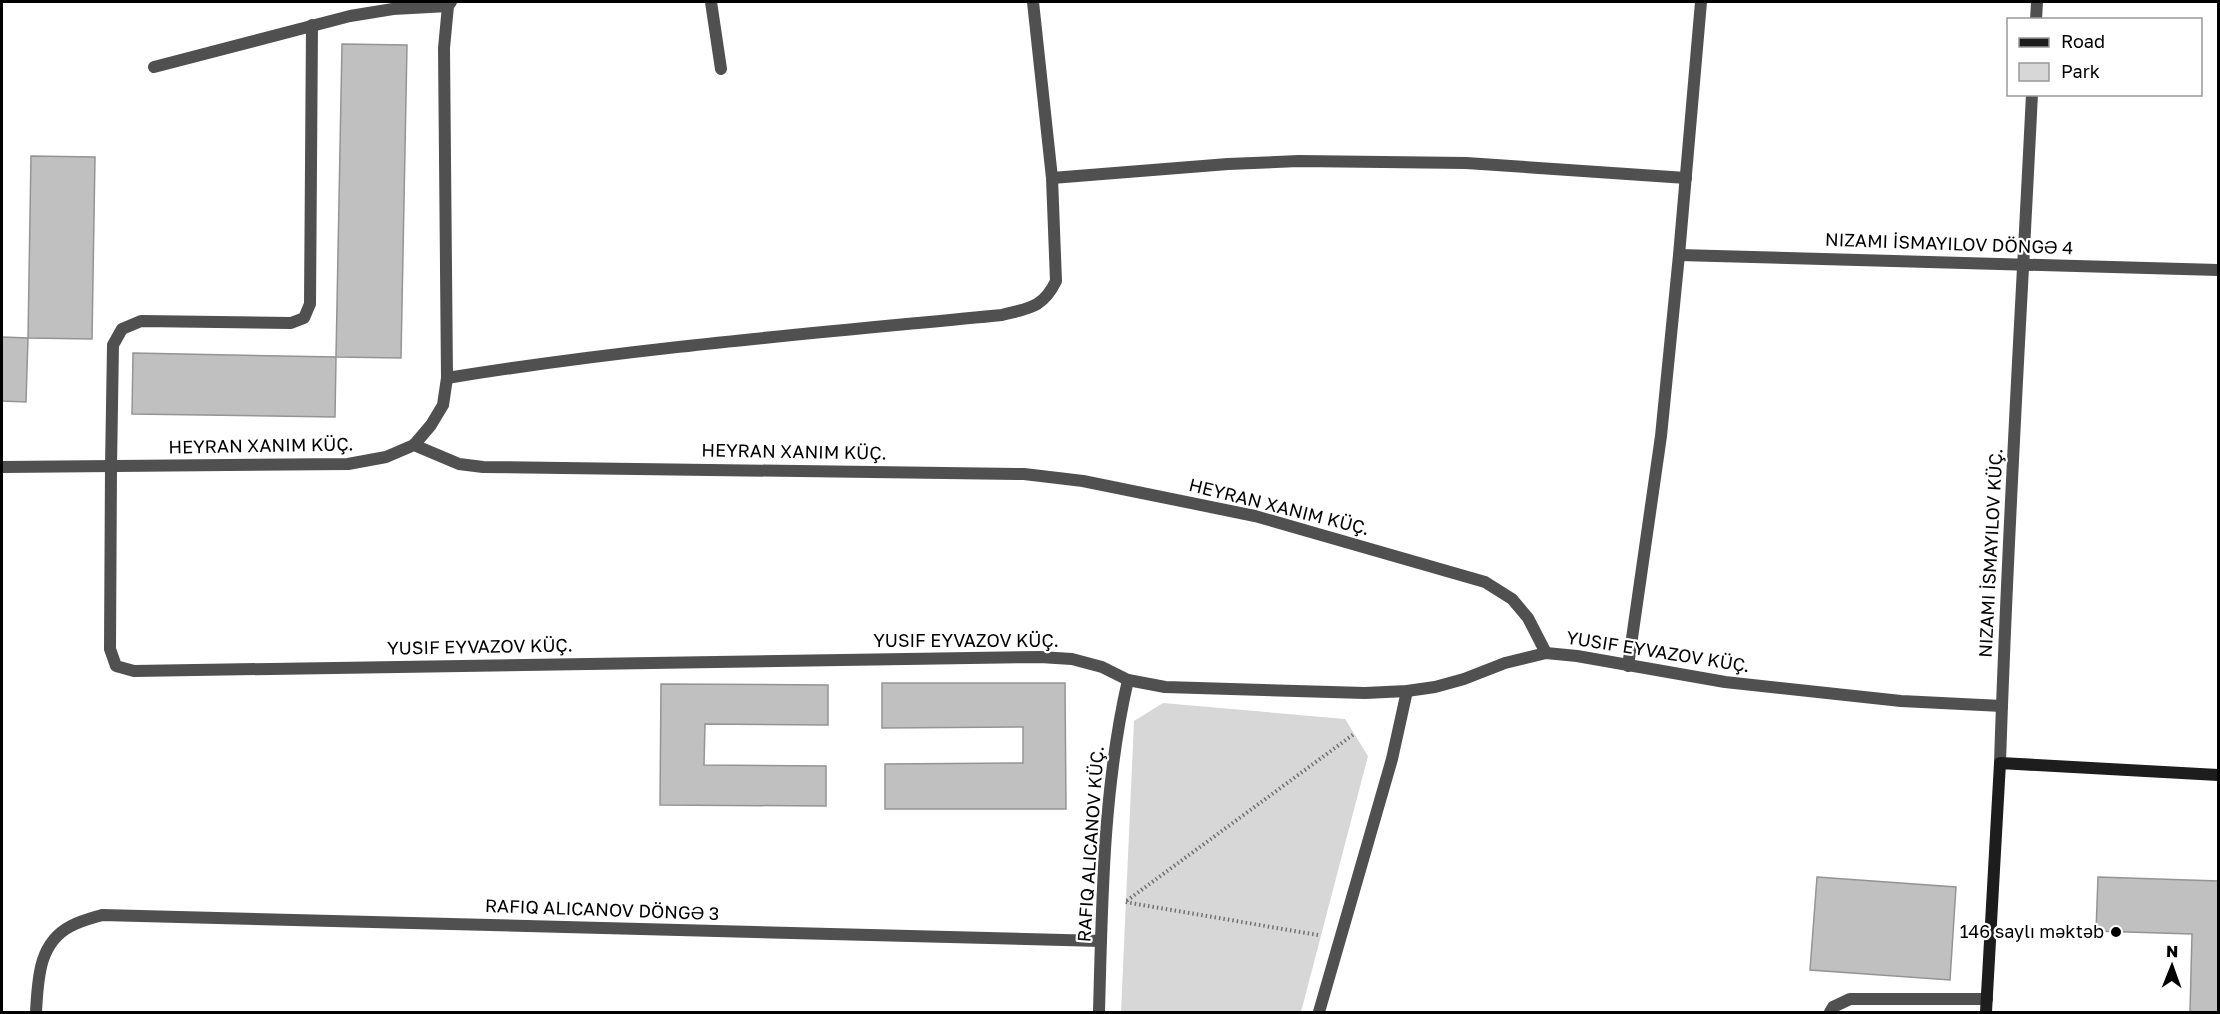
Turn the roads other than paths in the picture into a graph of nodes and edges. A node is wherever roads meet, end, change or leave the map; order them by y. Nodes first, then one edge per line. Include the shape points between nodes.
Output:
1 (711, 2) edge
2 (1033, 2) edge
3 (1701, 2) edge
4 (2037, 2) edge
5 (449, 4) edge
6 (2036, 18) edge
7 (312, 25) junction
8 (154, 67) dead end
9 (721, 69) dead end
10 (2032, 96) edge
11 (1052, 178) junction
12 (1686, 178) junction
13 (1679, 255) junction
14 (2024, 265) junction
15 (2218, 270) edge
16 (447, 378) junction
17 (414, 445) junction
18 (2, 467) edge
19 (111, 467) junction
20 (1546, 653) junction
21 (1628, 666) junction
22 (1128, 680) junction
23 (1407, 691) junction
24 (2002, 706) junction
25 (2000, 763) junction
26 (2218, 775) edge
27 (1101, 941) junction
28 (1987, 999) junction
29 (36, 1012) edge
30 (1099, 1012) edge
31 (1319, 1012) edge
32 (1830, 1012) edge
33 (1986, 1012) edge

1 - 9 street
2 - 11 street
3 - 12 street
4 - 6 street
5 - 7 street via 393,9
5 - 16 street via 444,48
7 - 8 street
7 - 19 street via 310,304 304,318 291,323 141,321 122,329 113,345
10 - 14 street
11 - 12 street via 1299,161 1466,163
11 - 16 street via 1056,281 1049,296 1036,306 1002,315 676,346
12 - 13 street
13 - 14 street
13 - 21 street via 1661,436
14 - 15 street
14 - 24 street
16 - 17 street via 442,405
17 - 19 street via 386,457 348,464
17 - 20 street via 459,464 483,467 945,471 1083,481 1255,516 1485,582 1512,599 1528,618
18 - 19 street
19 - 22 street, YUSIF EYVAZOV KÜÇ. via 110,649 116,666 134,671 1040,657 1072,659 1102,667
20 - 21 street, YUSIF EYVAZOV KÜÇ.
20 - 23 street, YUSIF EYVAZOV KÜÇ. via 1435,687
21 - 24 street, YUSIF EYVAZOV KÜÇ. via 1737,683
22 - 23 street, YUSIF EYVAZOV KÜÇ. via 1164,687
22 - 27 street via 1112,768
23 - 31 street via 1392,759
24 - 25 street
25 - 26 street
25 - 28 street
27 - 29 street via 102,915 70,926 49,944 38,975
27 - 30 street
28 - 32 street via 1850,999
28 - 33 street

